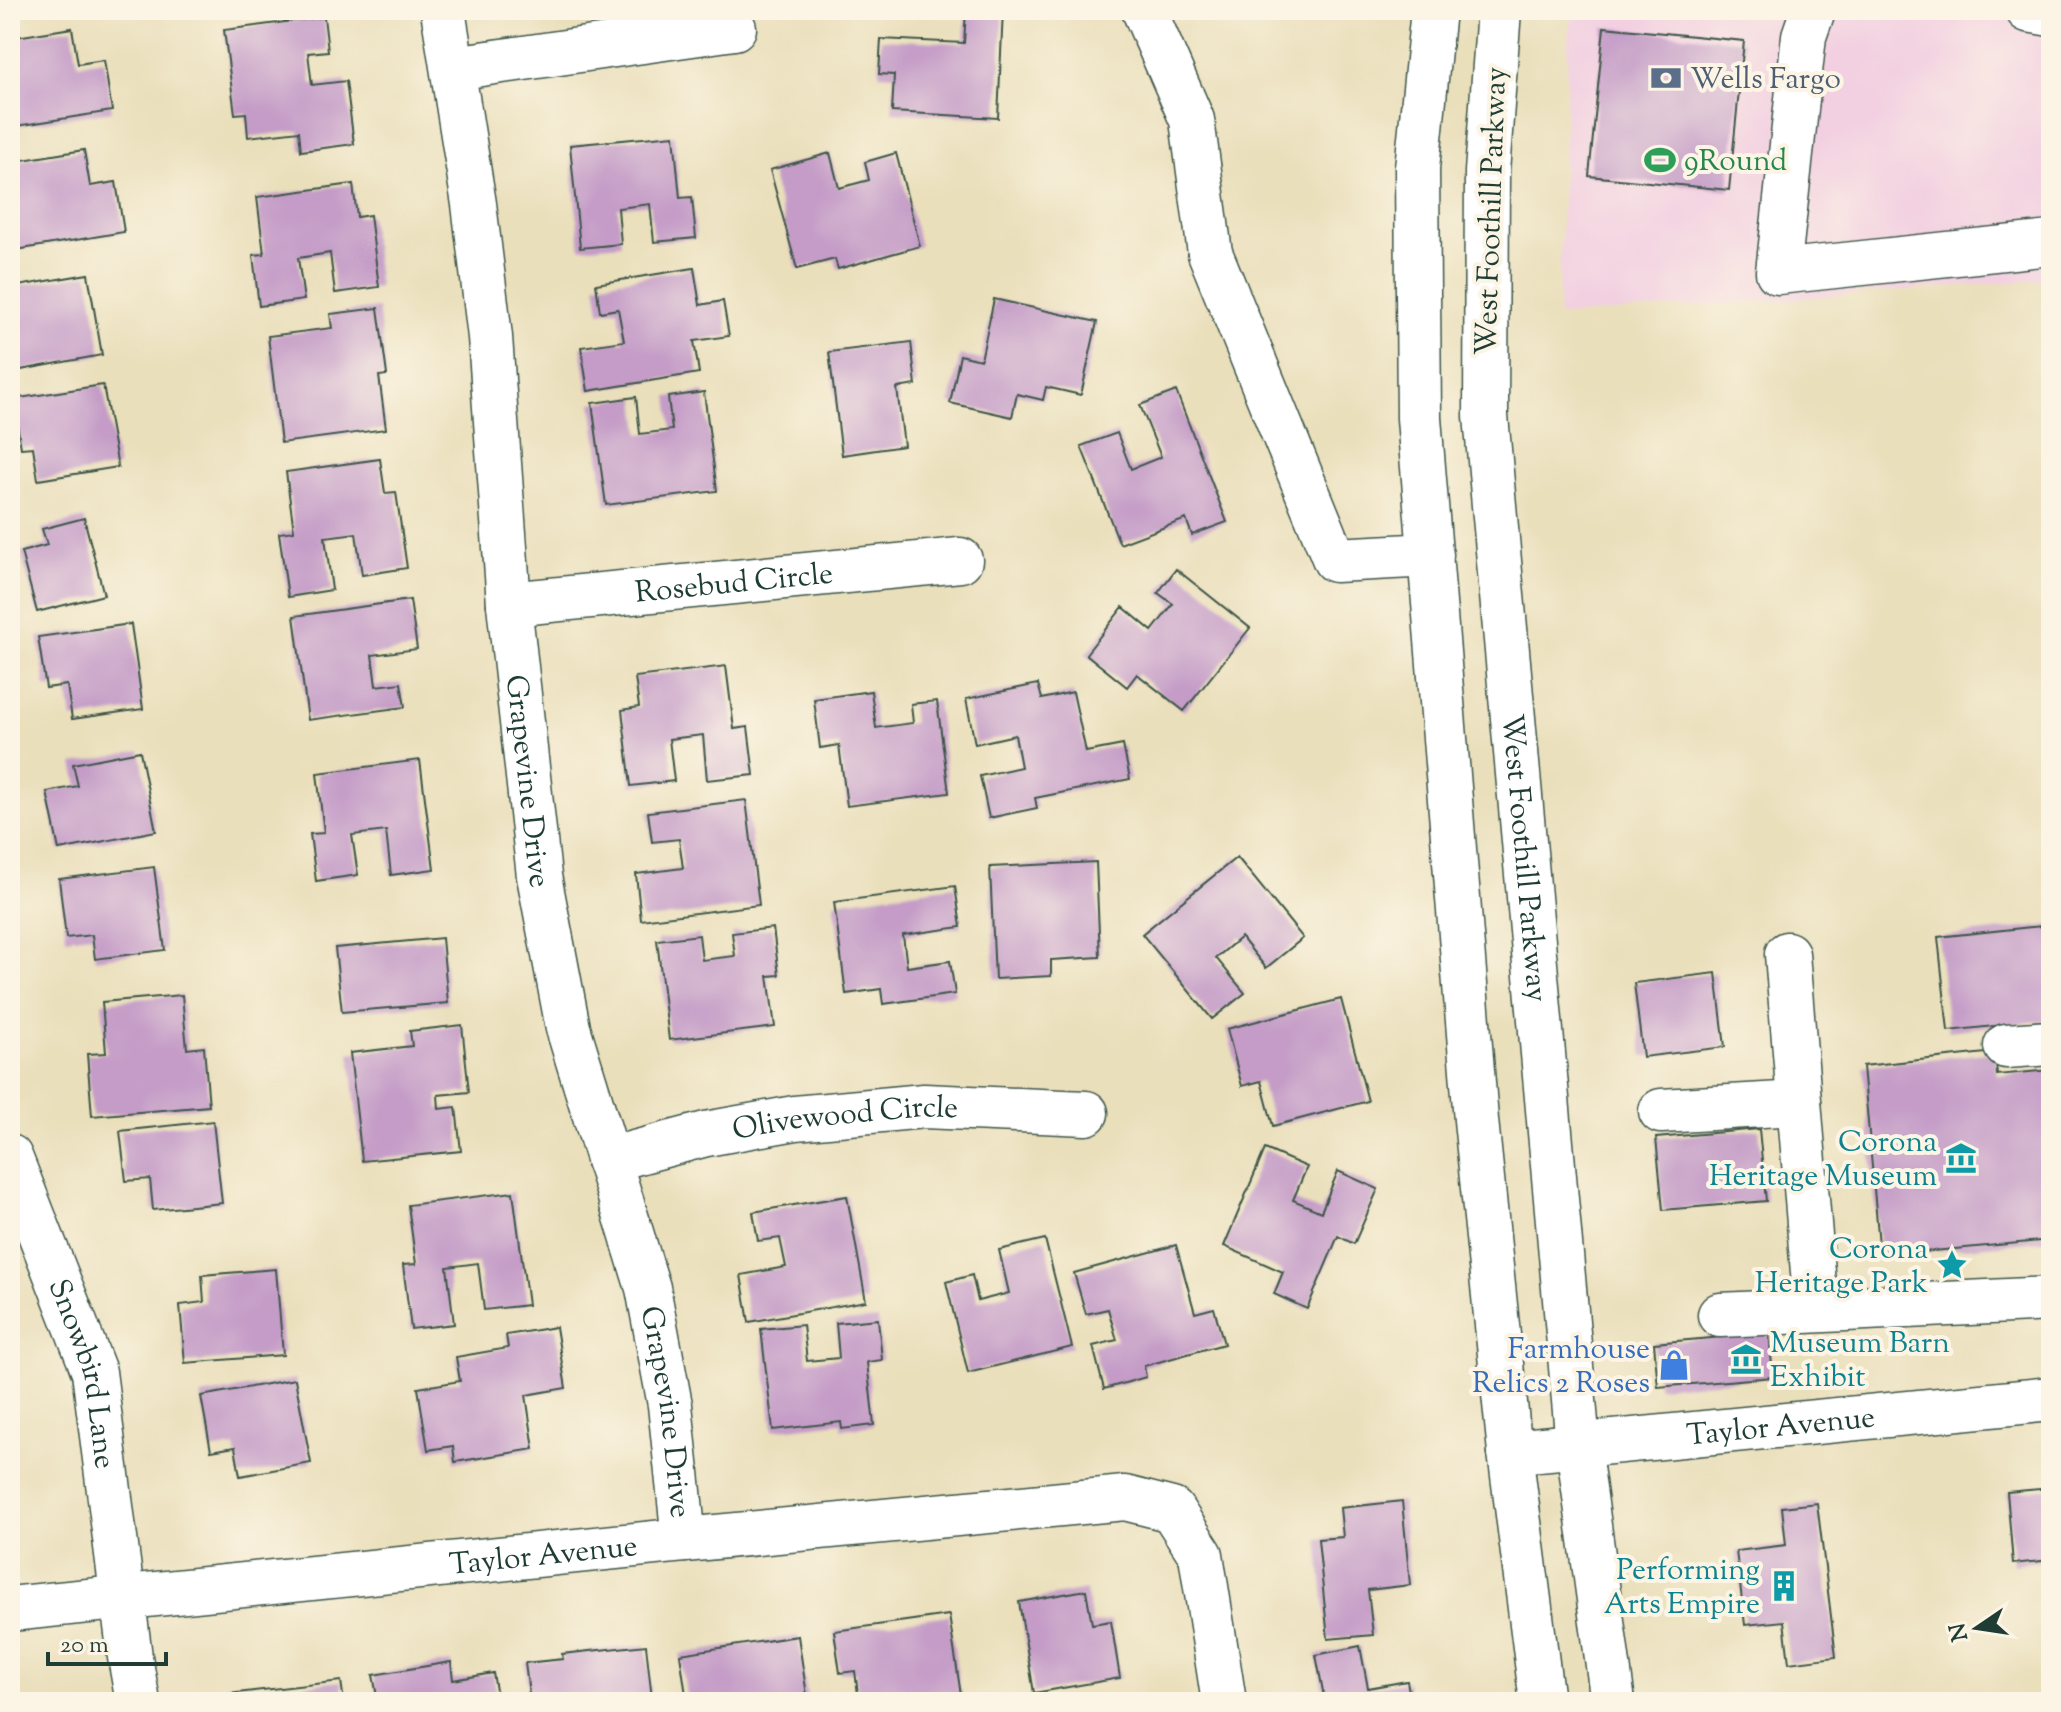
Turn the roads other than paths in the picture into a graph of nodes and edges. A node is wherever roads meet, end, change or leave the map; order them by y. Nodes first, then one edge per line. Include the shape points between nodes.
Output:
1 (443, 10) edge
2 (1144, 10) edge
3 (1433, 10) edge
4 (1499, 10) edge
5 (1813, 10) edge
6 (2028, 10) edge
7 (2051, 14) edge
8 (734, 28) dead end
9 (453, 68) junction
10 (2051, 243) edge
11 (1431, 555) junction
12 (960, 560) dead end
13 (509, 604) junction
14 (1787, 954) dead end
15 (2051, 1043) edge
16 (2006, 1046) dead end
17 (1799, 1103) junction
18 (1661, 1111) dead end
19 (1086, 1113) dead end
20 (10, 1157) edge
21 (608, 1160) junction
22 (2051, 1299) edge
23 (1816, 1309) junction
24 (1720, 1315) dead end
25 (2051, 1399) edge
26 (1578, 1445) junction
27 (1510, 1452) junction
28 (684, 1540) junction
29 (122, 1598) junction
30 (10, 1609) edge
31 (138, 1702) edge
32 (1224, 1702) edge
33 (1542, 1702) edge
34 (1613, 1702) edge

1 - 9 street, Grapevine Drive
2 - 11 street via 1192,120 1210,253 1335,560
3 - 11 street via 1417,168 1419,418
4 - 26 street, West Foothill Parkway via 1487,172 1486,416
5 - 10 street via 1804,36 1778,272
6 - 7 street
8 - 9 street
9 - 13 street, Grapevine Drive via 490,337
11 - 27 street via 1476,1120
12 - 13 street, Rosebud Circle
13 - 21 street, Grapevine Drive via 539,876 568,1028
14 - 17 street
15 - 16 street
17 - 18 street
17 - 23 street
19 - 21 street, Olivewood Circle via 924,1106 795,1118
20 - 29 street, Snowbird Lane via 94,1372
21 - 28 street, Grapevine Drive via 648,1288 670,1405
22 - 23 street
23 - 24 street
25 - 26 street, Taylor Avenue
26 - 27 street, Taylor Avenue
26 - 34 street, West Foothill Parkway
27 - 33 street
28 - 29 street, Taylor Avenue
28 - 32 street, Taylor Avenue via 1125,1498 1172,1510 1201,1555
29 - 30 street, Taylor Avenue
29 - 31 street, Snowbird Lane

